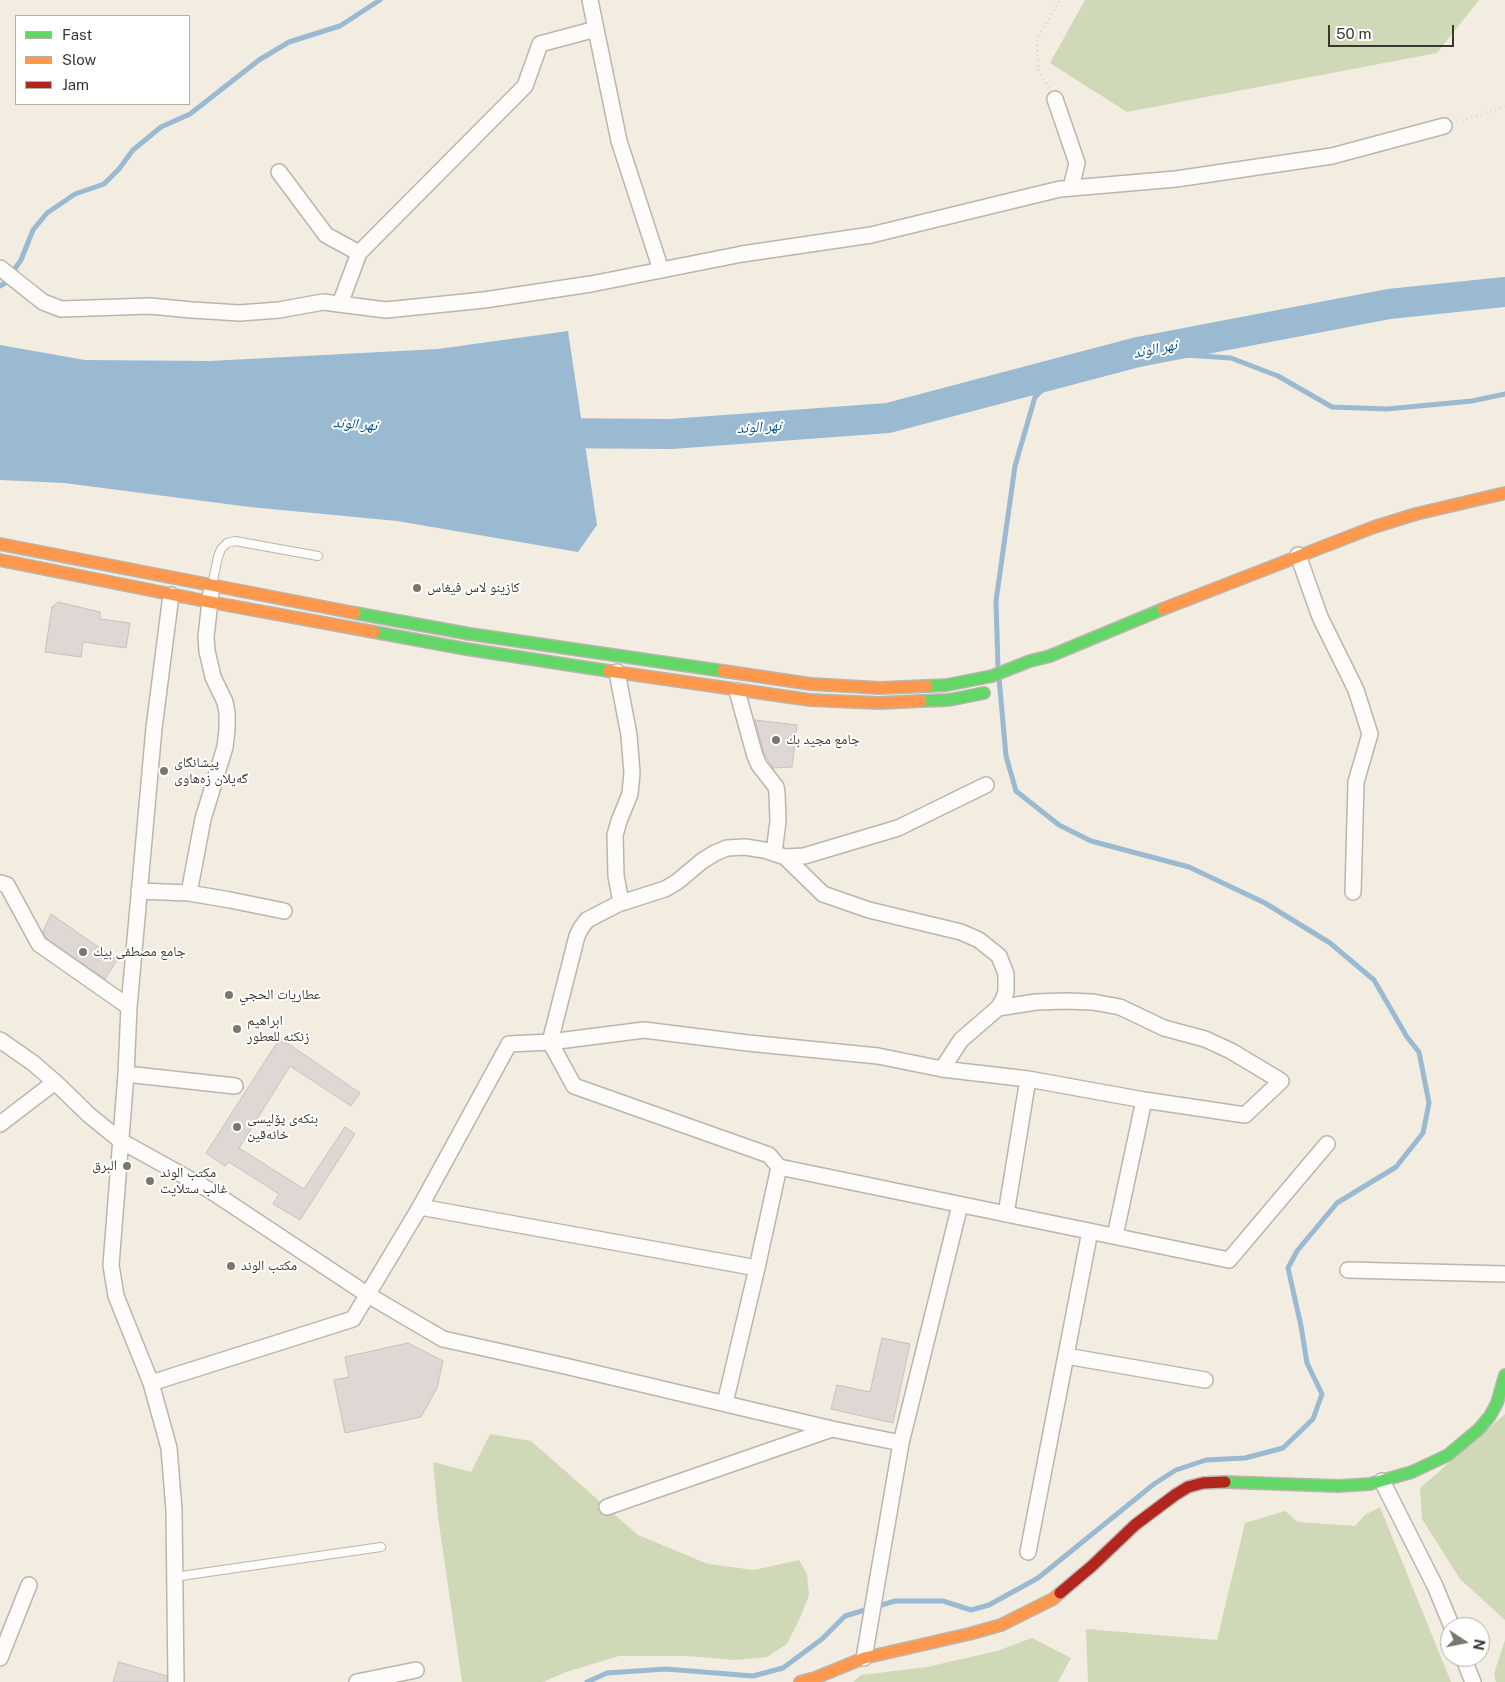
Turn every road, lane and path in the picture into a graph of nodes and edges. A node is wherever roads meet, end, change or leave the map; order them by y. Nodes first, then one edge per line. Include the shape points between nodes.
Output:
1 (590, 0) edge
2 (1060, 0) edge
3 (596, 29) junction
4 (1055, 99) joint
5 (1505, 107) edge
6 (1444, 126) joint
7 (279, 172) dead end
8 (1071, 188) junction
9 (359, 253) junction
10 (0, 268) edge
11 (660, 270) junction
12 (340, 304) junction
13 (1505, 493) edge
14 (0, 544) edge
15 (1298, 555) junction
16 (318, 556) dead end
17 (0, 560) edge
18 (173, 578) junction
19 (212, 586) junction
20 (171, 595) junction
21 (210, 602) junction
22 (1050, 656) junction
23 (617, 672) junction
24 (1020, 677) dead end
25 (995, 689) dead end
26 (737, 691) junction
27 (986, 785) dead end
28 (779, 855) junction
29 (0, 883) edge
30 (139, 892) junction
31 (1353, 892) dead end
32 (189, 894) junction
33 (621, 902) junction
34 (284, 911) dead end
35 (129, 1007) junction
36 (998, 1008) junction
37 (0, 1040) edge
38 (550, 1042) junction
39 (942, 1069) junction
40 (126, 1074) junction
41 (1028, 1079) junction
42 (55, 1082) junction
43 (235, 1086) dead end
44 (1144, 1100) junction
45 (0, 1124) edge
46 (121, 1141) junction
47 (1327, 1144) dead end
48 (779, 1167) junction
49 (960, 1204) junction
50 (420, 1207) junction
51 (1006, 1214) junction
52 (1090, 1231) junction
53 (1115, 1236) junction
54 (757, 1268) junction
55 (1348, 1270) dead end
56 (1505, 1274) edge
57 (368, 1295) junction
58 (1066, 1356) junction
59 (1505, 1375) edge
60 (1206, 1380) dead end
61 (151, 1383) junction
62 (725, 1403) junction
63 (832, 1430) junction
64 (901, 1443) junction
65 (1382, 1481) junction
66 (607, 1507) dead end
67 (381, 1547) dead end
68 (1028, 1552) dead end
69 (174, 1577) junction
70 (29, 1585) dead end
71 (1448, 1617) edge
72 (0, 1658) edge
73 (864, 1658) junction
74 (1467, 1667) edge
75 (416, 1670) dead end
76 (176, 1682) edge
77 (357, 1682) edge
78 (800, 1682) edge
79 (1473, 1682) edge

1 - 3 street
2 - 4 path via 1037,39 1038,69
3 - 9 street via 540,44 525,86
3 - 11 street via 619,141
4 - 8 street via 1077,163
5 - 6 path
6 - 8 street via 1332,156 1176,178
7 - 9 street via 326,235
8 - 11 street via 871,234
9 - 12 street
10 - 12 street via 43,302 61,309 150,306 240,313 323,302
11 - 12 street via 591,284 386,310
13 - 15 main road via 1395,520
14 - 18 main road
15 - 22 main road
15 - 31 street via 1320,618 1356,690 1370,734 1356,782
16 - 19 lane via 235,541 227,543 218,557
17 - 20 main road
18 - 19 main road
18 - 20 main road
19 - 21 street
19 - 22 main road via 470,634 845,687 947,685 992,676
20 - 21 main road
20 - 30 street via 154,728
21 - 23 main road via 466,649
21 - 32 street via 207,651 213,677 225,702 226,730 201,827
22 - 24 main road
23 - 26 main road
23 - 33 street via 629,735 632,779 615,835 616,876
25 - 26 main road via 949,700 880,703 810,700
26 - 28 street via 755,756 776,788
27 - 28 street via 898,828 804,856
28 - 33 street via 745,847 728,848 702,861 665,889
28 - 36 street via 823,894 869,910 961,932 979,940 999,956 1006,974 1006,992
29 - 35 street via 7,886 39,944
30 - 32 street
30 - 35 street
32 - 34 street
33 - 38 street via 587,920 581,928
35 - 40 street
36 - 39 street via 961,1040
36 - 44 street via 1066,1001 1120,1007 1164,1028 1206,1039 1280,1081 1245,1115
37 - 42 street
38 - 39 street via 644,1030 878,1056
38 - 48 street via 574,1086 769,1155
38 - 50 street via 509,1044
39 - 41 street
40 - 43 street
40 - 46 street
41 - 44 street
41 - 51 street
42 - 45 street
42 - 46 street via 89,1116
44 - 53 street
46 - 57 street via 241,1210
46 - 61 street via 111,1265 116,1296
47 - 53 street via 1229,1260
48 - 49 street
48 - 54 street
49 - 51 street
49 - 64 street
50 - 54 street
50 - 57 street
51 - 52 street
52 - 53 street
52 - 58 street
54 - 62 street
55 - 56 street
57 - 61 street via 353,1319
57 - 62 street via 444,1339
58 - 60 street
58 - 68 street
59 - 65 main road via 1490,1416 1468,1440 1434,1463
61 - 69 street via 169,1448 174,1510
62 - 63 street
63 - 64 street
63 - 66 street
64 - 73 street
65 - 71 street
65 - 73 main road via 1338,1486 1203,1483 1188,1488 1135,1525 1052,1599 1025,1614 969,1634
67 - 69 lane
69 - 76 street
70 - 72 street
73 - 78 main road
74 - 79 street
75 - 77 street

